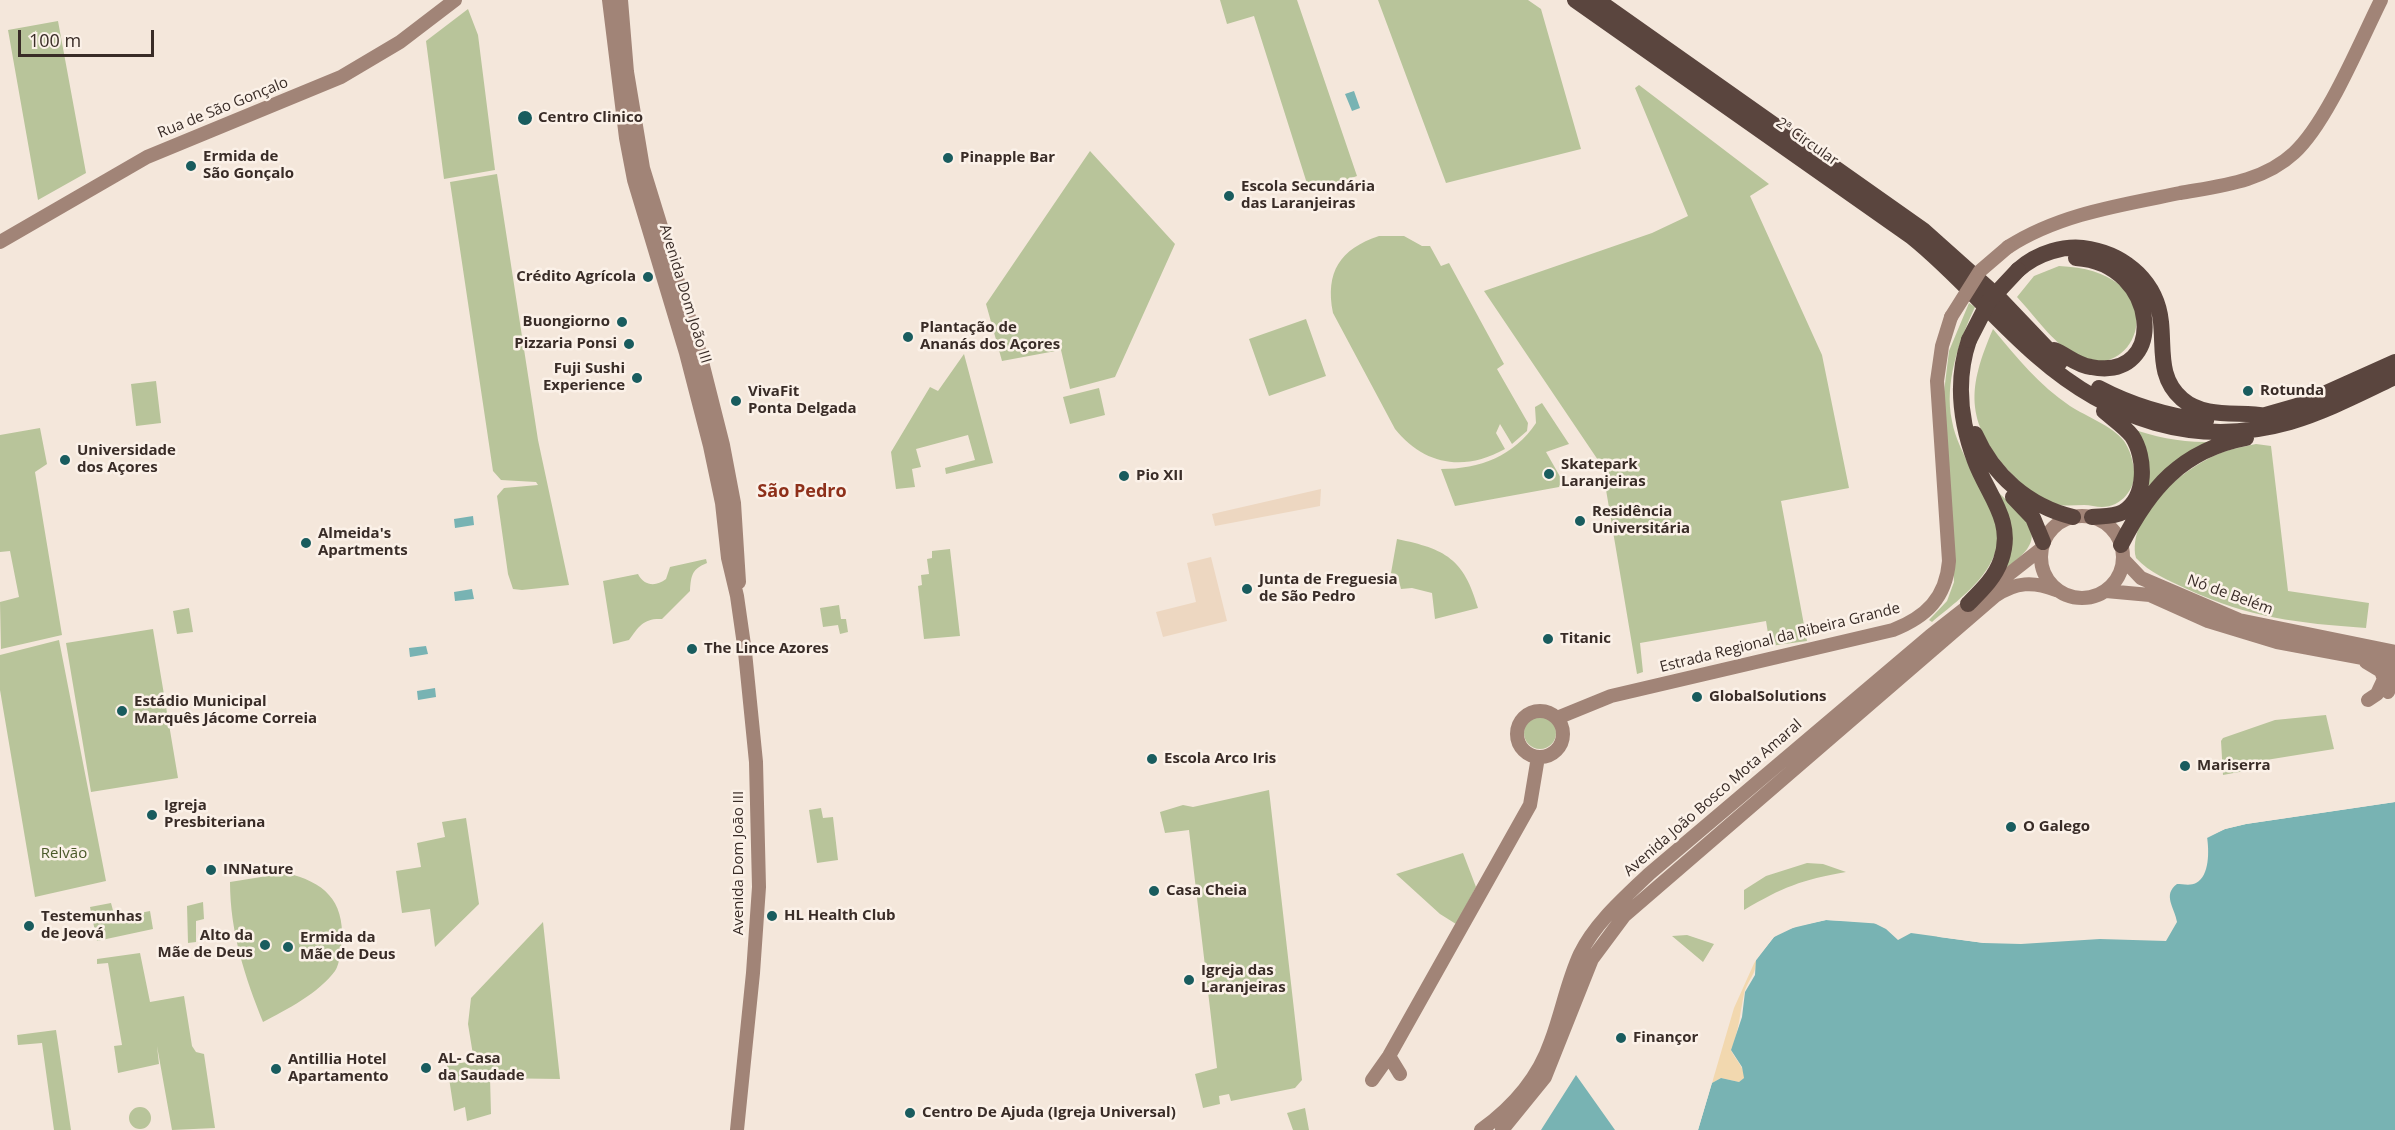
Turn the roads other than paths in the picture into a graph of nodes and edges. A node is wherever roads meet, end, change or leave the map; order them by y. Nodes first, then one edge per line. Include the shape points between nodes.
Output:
1 (455, 0) edge
2 (609, 0) edge
3 (621, 0) edge
4 (1575, 0) edge
5 (1597, 0) edge
6 (2381, 0) edge
7 (0, 242) edge
8 (2020, 273) junction
9 (1973, 341) junction
10 (2043, 345) junction
11 (2395, 362) edge
12 (2395, 377) edge
13 (2091, 397) junction
14 (2267, 416) junction
15 (2288, 422) junction
16 (1970, 446) junction
17 (2073, 517) junction
18 (2092, 517) junction
19 (2042, 546) junction
20 (2122, 552) junction
21 (2056, 590) junction
22 (2106, 591) junction
23 (738, 596) junction
24 (1968, 604) junction
25 (2350, 656) junction
26 (2394, 660) edge
27 (2391, 689) edge
28 (1557, 718) junction
29 (1538, 757) junction
30 (1574, 984) junction
31 (1389, 1056) junction
32 (1400, 1074) dead end
33 (1372, 1080) dead end
34 (737, 1130) edge
35 (1481, 1130) edge
36 (1502, 1130) edge

1 - 7 main road, Rua de São Gonçalo via 399,42 341,78 147,157
2 - 23 main road, Avenida Dom João III via 634,180 700,404
3 - 23 main road, Avenida Dom João III via 627,72 643,168 699,350 723,445 738,543
4 - 13 highway, 2ª Circular via 1912,237 1947,266 2036,355
5 - 10 highway via 1952,253
6 - 28 main road, Estrada Regional da Ribeira Grande, bridge via 2313,131 2283,162 2234,183 2053,223 2007,247 1974,278 1951,318 1937,381 1949,561 1945,585 1930,609 1915,622 1893,630 1611,696
8 - 9 highway
8 - 10 highway via 2050,261 2092,260 2123,279 2145,312 2142,342 2118,365 2084,366
8 - 14 highway via 2038,256 2072,248 2106,252 2128,263 2153,292 2160,310 2162,361 2177,394 2203,410
9 - 16 highway via 1961,371 1959,390
9 - 17 highway via 1967,388 1970,419 1981,448 1999,473 2023,495 2048,510
10 - 14 highway via 2069,370 2140,406 2216,422
11 - 14 highway
12 - 15 highway via 2318,413
13 - 15 highway via 2124,414 2174,429 2225,431
13 - 18 highway via 2131,434 2141,472 2139,491 2130,507 2118,514
15 - 20 highway via 2268,433 2218,444 2188,459 2145,504
16 - 19 highway via 1994,480 2033,518
16 - 24 highway via 1975,464 1999,507 2005,538 1998,568
17 - 18 main road
17 - 19 main road via 2055,526
18 - 20 main road via 2110,527
19 - 21 main road via 2043,572
19 - 24 main road, Avenida João Bosco Mota Amaral
20 - 22 main road via 2121,571
20 - 26 main road, Nó de Belém via 2132,571 2141,578 2215,611 2269,628 2372,648
21 - 22 main road via 2081,598
21 - 30 main road, Avenida João Bosco Mota Amaral via 2030,583 2007,588 1995,596 1624,916
22 - 25 main road, Nó de Belém via 2150,595 2246,634
23 - 34 main road, Avenida Dom João III via 756,762 759,887
24 - 30 main road, Avenida João Bosco Mota Amaral via 1614,907 1581,952
25 - 26 main road
25 - 27 main road via 2381,671 2381,687 2368,700
26 - 27 main road
28 - 29 main road via 1563,729 1560,746 1552,754
28 - 29 main road via 1536,711 1519,726 1522,748
29 - 31 main road via 1530,805
30 - 35 main road, Avenida João Bosco Mota Amaral via 1540,1066 1525,1090
30 - 36 main road, Avenida João Bosco Mota Amaral via 1545,1077
31 - 32 main road
31 - 33 main road

